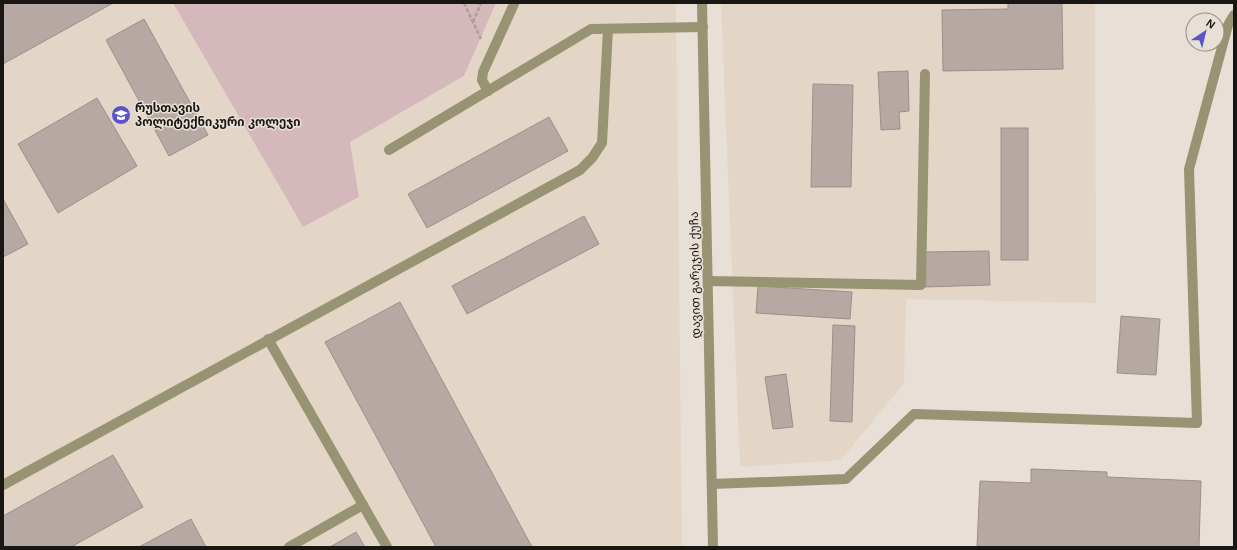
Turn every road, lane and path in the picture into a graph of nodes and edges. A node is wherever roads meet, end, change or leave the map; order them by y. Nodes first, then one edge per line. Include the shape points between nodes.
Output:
1 (464, 3) edge
2 (481, 3) edge
3 (702, 3) edge
4 (514, 4) edge
5 (1234, 15) edge
6 (473, 22) junction
7 (703, 27) junction
8 (608, 28) junction
9 (490, 57) junction
10 (925, 74) dead end
11 (488, 91) junction
12 (389, 150) dead end
13 (708, 280) junction
14 (268, 339) junction
15 (712, 484) junction
16 (3, 485) edge
17 (363, 505) junction
18 (289, 547) edge
19 (388, 547) edge
20 (713, 547) edge

1 - 6 path
2 - 6 path
3 - 7 street, დავით გარეჯის ქუჩა
4 - 9 street
5 - 15 street via 1228,25 1189,169 1196,423 914,414 846,479
6 - 9 path
7 - 8 street
7 - 13 street, დავით გარეჯის ქუჩა
8 - 11 street via 591,28
8 - 14 street via 602,143 580,170
9 - 11 street via 482,80
10 - 13 street via 921,285
11 - 12 street
13 - 15 street, დავით გარეჯის ქუჩა
14 - 16 street
14 - 17 street
15 - 20 street, დავით გარეჯის ქუჩა
17 - 18 street
17 - 19 street

